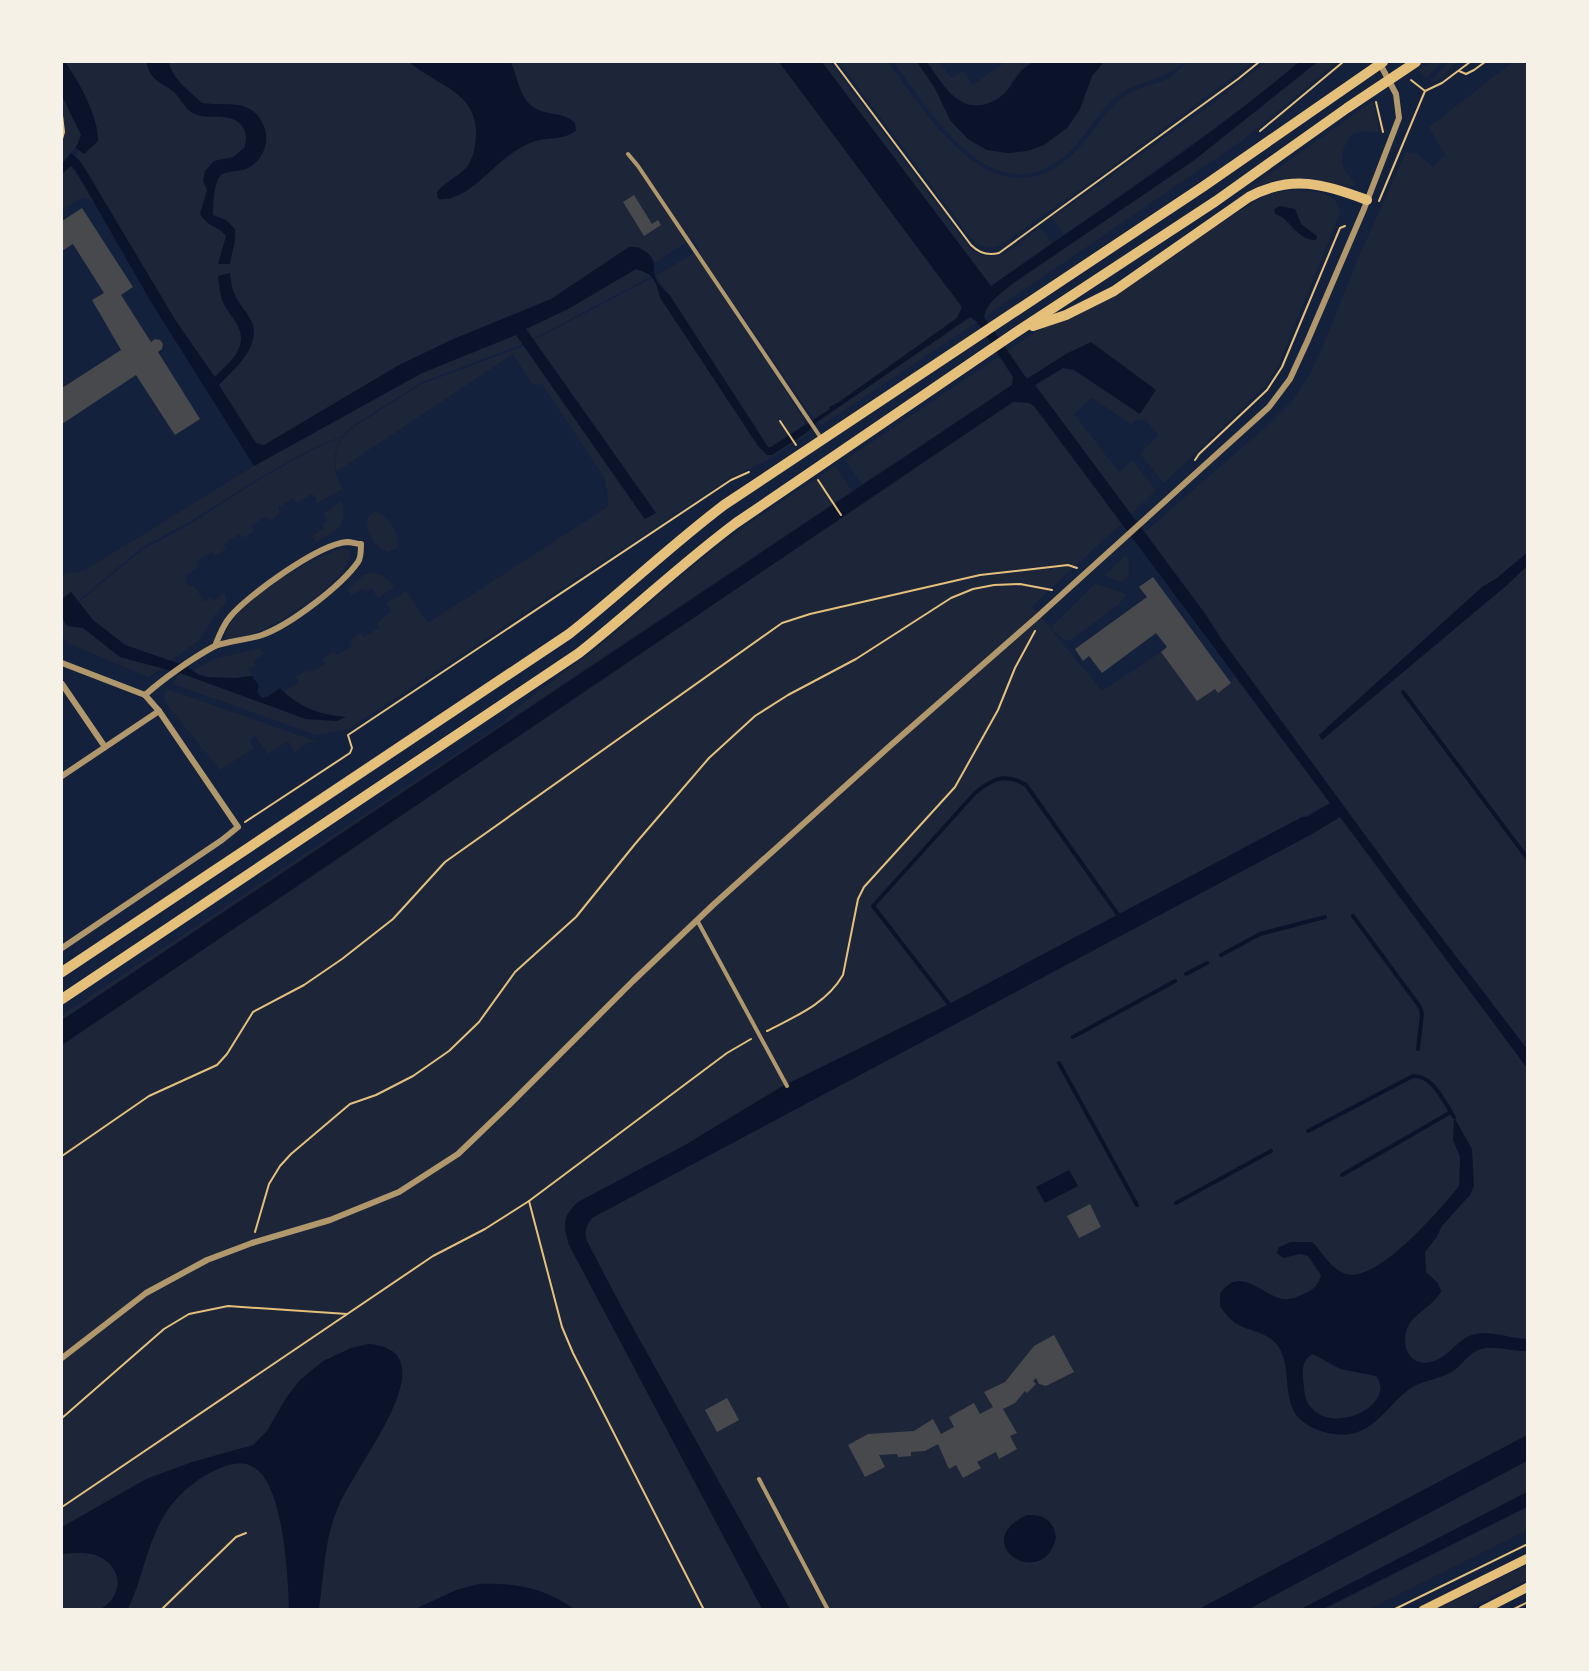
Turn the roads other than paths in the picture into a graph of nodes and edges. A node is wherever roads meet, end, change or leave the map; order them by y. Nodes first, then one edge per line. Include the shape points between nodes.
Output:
1 (1381, 62) edge
2 (1416, 62) edge
3 (1388, 80) junction
4 (628, 154) dead end
5 (1367, 200) junction
6 (1018, 331) junction
7 (823, 441) junction
8 (215, 646) junction
9 (62, 663) edge
10 (63, 687) edge
11 (145, 695) junction
12 (159, 711) junction
13 (105, 747) junction
14 (62, 776) edge
15 (697, 920) junction
16 (62, 948) edge
17 (62, 972) edge
18 (62, 999) edge
19 (787, 1086) dead end
20 (62, 1358) edge
21 (759, 1479) dead end
22 (1527, 1558) edge
23 (1527, 1587) edge
24 (828, 1610) edge
25 (1423, 1610) edge
26 (1483, 1610) edge

1 - 3 street
1 - 7 main road via 1204,186
2 - 3 main road
3 - 5 street via 1396,94 1399,118
3 - 6 main road via 1216,201
4 - 7 lane
5 - 6 main road via 1322,185 1290,183 1264,189 1113,291 1066,315
5 - 15 street via 1290,380 1269,407
6 - 18 main road via 736,523 579,654
7 - 17 main road via 691,530 569,634
8 - 8 street via 266,634 307,608 359,560 361,544 337,545 282,573 228,619
8 - 11 street
9 - 11 street
10 - 13 street
11 - 12 street
12 - 13 street
12 - 16 street via 238,827
13 - 14 street
15 - 19 lane
15 - 20 street via 458,1154 399,1192 330,1220 207,1260 146,1293
21 - 24 lane
22 - 25 main road
23 - 26 main road

